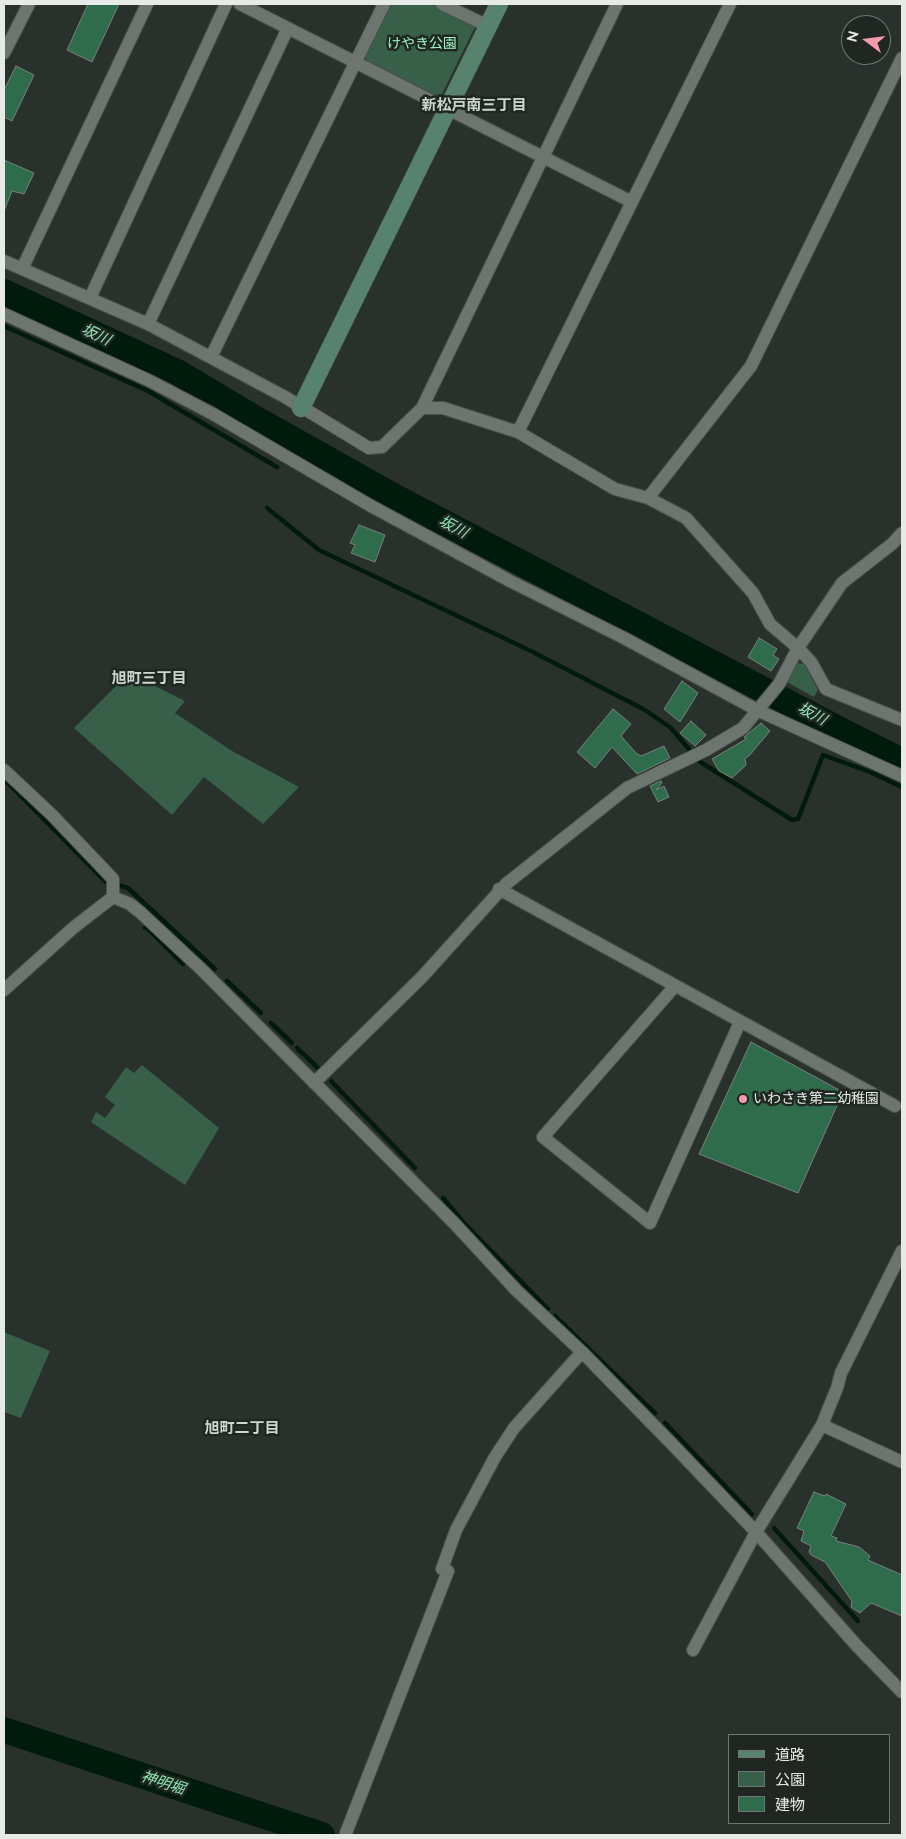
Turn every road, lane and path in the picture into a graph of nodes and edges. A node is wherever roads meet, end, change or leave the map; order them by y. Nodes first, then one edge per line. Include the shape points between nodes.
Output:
1 (29, 4) edge
2 (147, 4) edge
3 (226, 4) edge
4 (240, 4) edge
5 (384, 4) edge
6 (442, 4) edge
7 (498, 4) edge
8 (617, 4) edge
9 (730, 4) edge
10 (263, 9) edge
11 (488, 26) junction
12 (288, 28) junction
13 (4, 53) edge
14 (902, 58) edge
15 (355, 61) junction
16 (448, 107) junction
17 (543, 156) junction
18 (632, 202) junction
19 (4, 261) edge
20 (22, 269) junction
21 (90, 298) junction
22 (4, 314) edge
23 (148, 324) junction
24 (211, 357) junction
25 (301, 408) junction
26 (422, 408) junction
27 (518, 432) junction
28 (648, 498) junction
29 (902, 534) edge
30 (798, 648) junction
31 (760, 709) junction
32 (902, 720) edge
33 (4, 770) edge
34 (902, 776) edge
35 (499, 889) junction
36 (113, 897) junction
37 (675, 986) junction
38 (4, 990) edge
39 (740, 1022) junction
40 (314, 1084) junction
41 (895, 1106) dead end
42 (902, 1251) edge
43 (582, 1352) junction
44 (822, 1426) junction
45 (902, 1462) edge
46 (756, 1532) junction
47 (693, 1650) dead end
48 (902, 1692) edge
49 (346, 1832) dead end

1 - 13 street
2 - 20 street
3 - 21 street
4 - 10 street
5 - 15 street
6 - 11 street
7 - 11 street
8 - 17 street
9 - 18 street
10 - 12 street
11 - 16 street
12 - 15 street
12 - 23 street
14 - 28 street via 750,366
15 - 16 street
15 - 24 street
16 - 17 street
16 - 25 street
17 - 18 street
17 - 26 street
18 - 27 street
19 - 20 street
20 - 21 street
21 - 23 street
22 - 31 street via 150,380 371,506
23 - 24 street
24 - 25 street
25 - 26 street via 369,448 382,447
26 - 27 street via 442,408
27 - 28 street via 614,489
28 - 30 street via 686,518 753,593 770,624
29 - 30 street via 842,583
30 - 31 street via 779,684
30 - 32 street via 811,662 826,689
31 - 34 street
31 - 35 street via 743,728 706,750 627,788
33 - 36 street via 93,855 113,879
35 - 37 street
35 - 40 street via 422,977
36 - 38 street
36 - 40 street via 141,913
37 - 39 street
37 - 39 street via 543,1136 650,1223
39 - 41 street
40 - 43 street via 454,1223 516,1290
42 - 44 street via 841,1373
43 - 46 street
43 - 49 street via 514,1428 456,1530 445,1570
44 - 45 street
44 - 46 street
46 - 47 street
46 - 48 street

